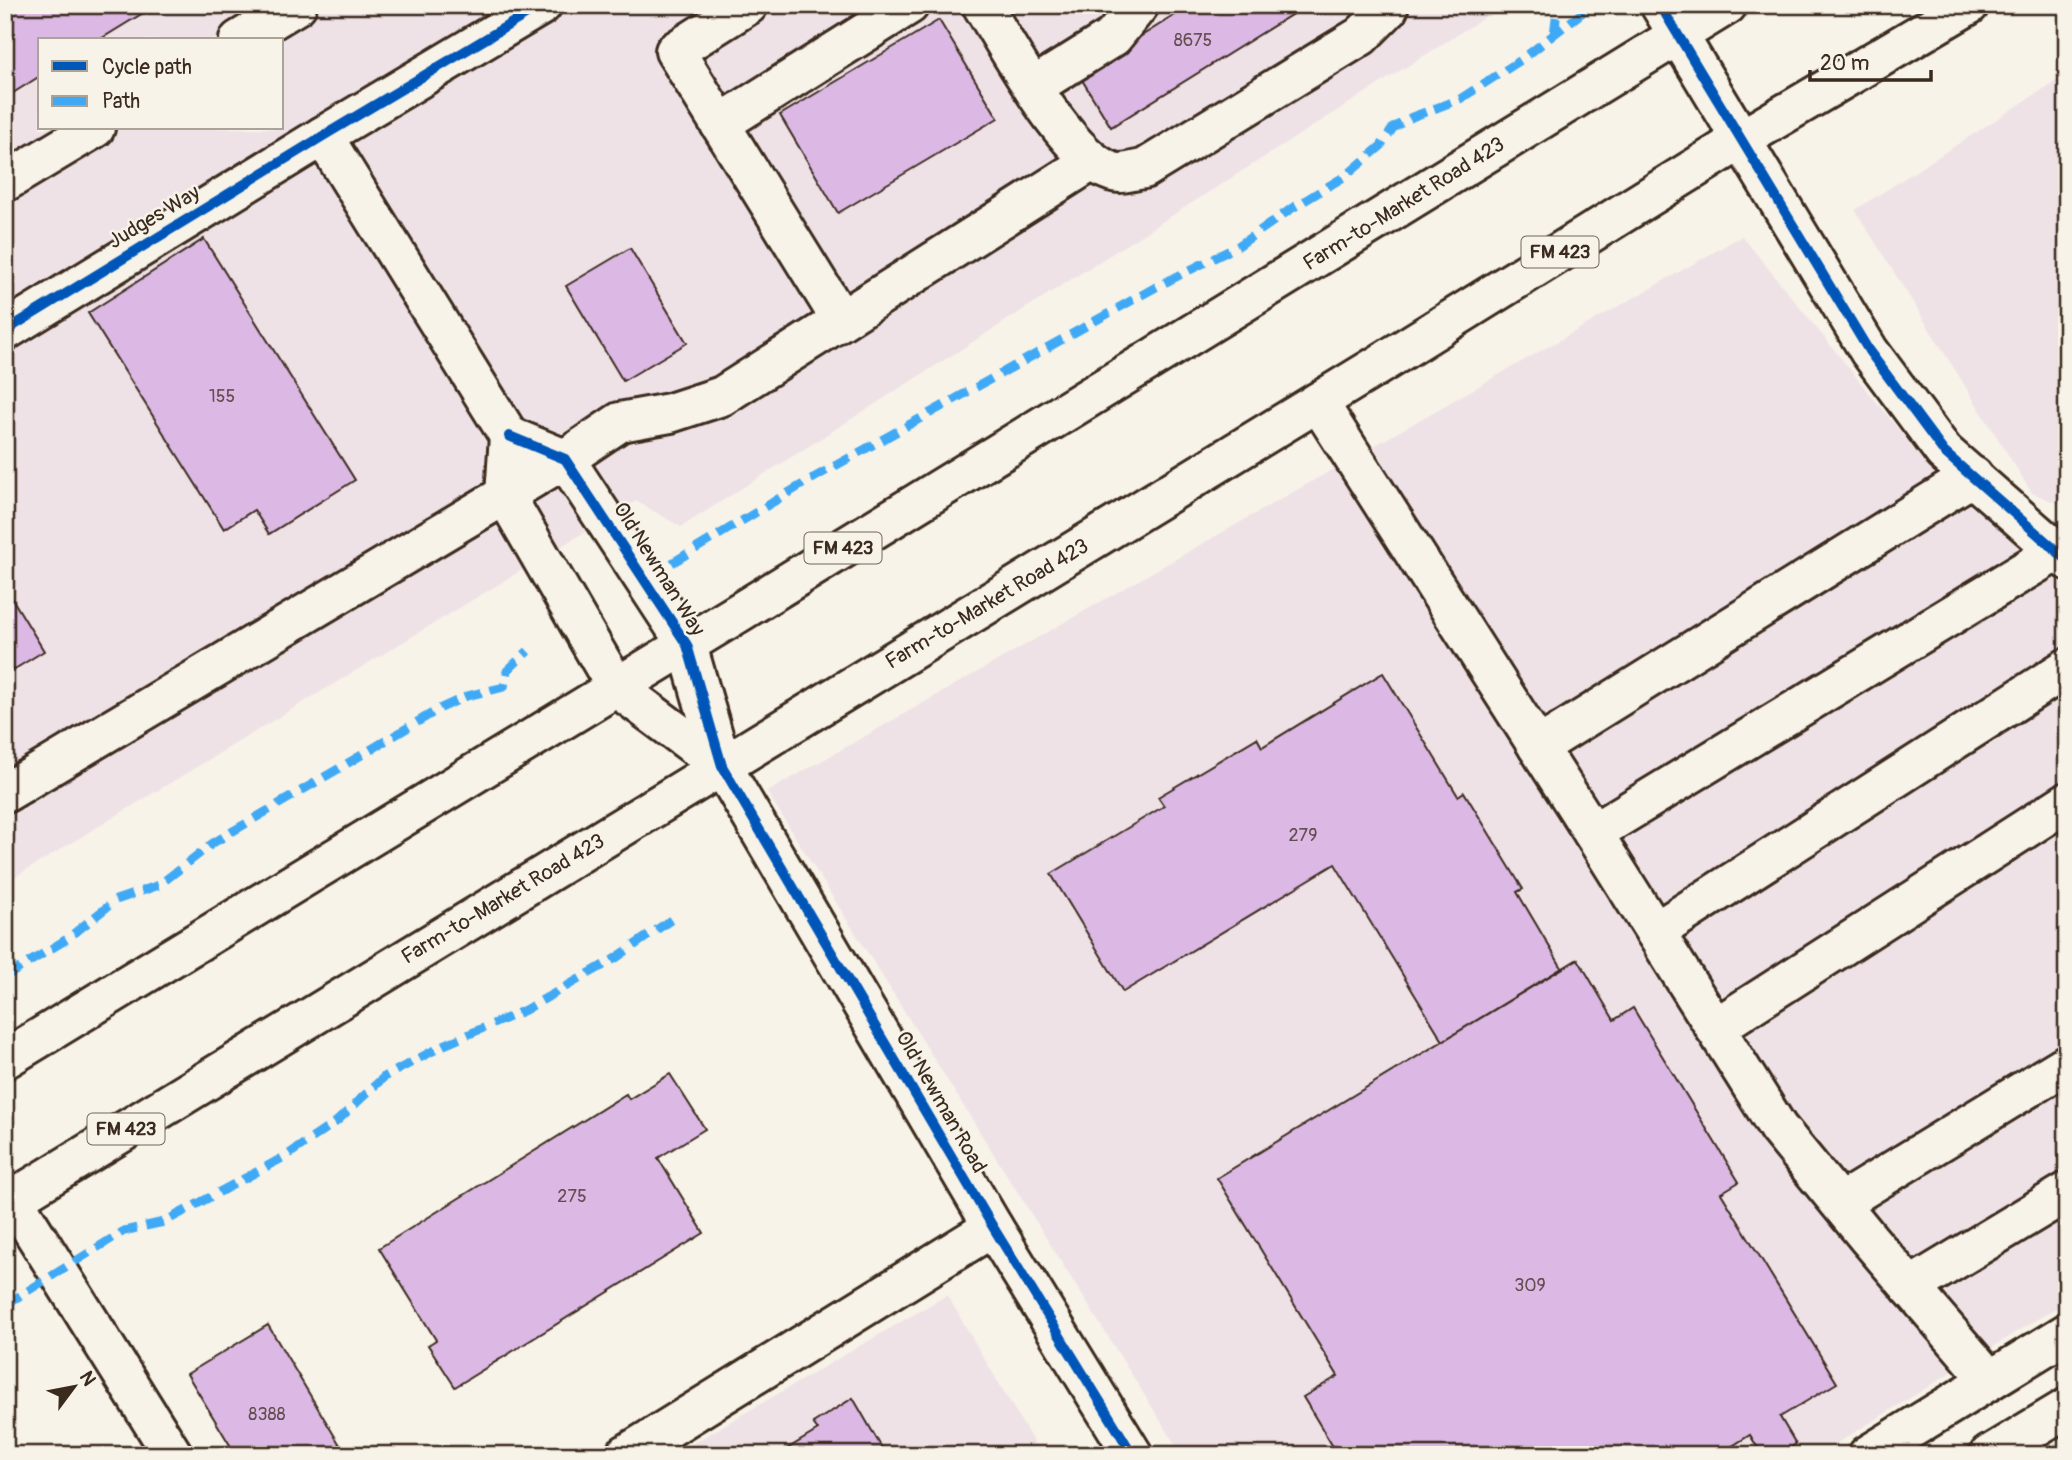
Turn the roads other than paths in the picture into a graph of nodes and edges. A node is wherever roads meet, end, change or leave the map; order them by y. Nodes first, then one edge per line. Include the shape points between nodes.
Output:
1 (297, 5) edge
2 (542, 5) edge
3 (748, 5) edge
4 (909, 5) edge
5 (982, 5) edge
6 (1139, 5) edge
7 (1388, 5) edge
8 (1727, 5) edge
9 (1969, 5) edge
10 (1670, 20) edge
11 (242, 38) edge
12 (1033, 87) junction
13 (720, 124) junction
14 (92, 130) edge
15 (323, 136) junction
16 (1742, 139) junction
17 (1092, 161) junction
18 (5, 182) edge
19 (841, 320) junction
20 (5, 331) edge
21 (1318, 402) junction
22 (509, 436) junction
23 (565, 459) junction
24 (1973, 476) junction
25 (505, 495) junction
26 (2062, 556) edge
27 (687, 645) junction
28 (2067, 668) edge
29 (616, 687) junction
30 (1538, 747) junction
31 (722, 766) junction
32 (5, 793) edge
33 (2067, 802) edge
34 (1593, 833) junction
35 (1655, 932) junction
36 (1715, 1028) junction
37 (5, 1059) edge
38 (2067, 1063) edge
39 (2067, 1192) edge
40 (9, 1201) edge
41 (1840, 1203) junction
42 (993, 1227) junction
43 (1910, 1287) junction
44 (2067, 1333) edge
45 (1990, 1380) junction
46 (2067, 1408) edge
47 (173, 1455) edge
48 (625, 1455) edge
49 (1133, 1455) edge
50 (1868, 1455) edge
51 (1989, 1455) edge

1 - 11 main road
2 - 15 main road, Judges Way
3 - 13 main road via 675,51
4 - 13 main road
5 - 12 main road
6 - 12 main road via 1113,37
7 - 17 main road via 1361,36 1144,169 1114,173
8 - 10 main road, Farm-to-Market Road 423 / FM 423
9 - 16 main road, Farm-to-Market Road 423 / FM 423
10 - 16 main road
10 - 27 main road, Farm-to-Market Road 423 / FM 423
12 - 17 main road via 1054,121
13 - 19 main road
14 - 18 main road
15 - 20 main road, Judges Way
15 - 22 main road
16 - 21 main road, Farm-to-Market Road 423 / FM 423
16 - 24 main road via 1869,351 1944,452
17 - 19 main road
19 - 23 main road via 722,396 670,413 620,422
21 - 30 main road
21 - 31 main road, Farm-to-Market Road 423 / FM 423
22 - 23 main road
22 - 25 main road
23 - 25 main road
23 - 27 main road, Old Newman Way
24 - 26 main road
24 - 30 main road
25 - 29 main road
25 - 32 main road
26 - 34 main road
27 - 29 main road, Farm-to-Market Road 423 / FM 423
27 - 31 main road, Old Newman Way
28 - 35 main road
29 - 31 main road
29 - 37 main road, Farm-to-Market Road 423 / FM 423
30 - 34 main road
31 - 40 main road, Farm-to-Market Road 423 / FM 423
31 - 42 main road, Old Newman Road
33 - 36 main road
34 - 35 main road
35 - 36 main road
36 - 41 main road via 1778,1128
38 - 41 main road
39 - 43 main road
40 - 47 main road
41 - 43 main road
42 - 48 main road
42 - 49 main road, Old Newman Road
43 - 45 main road
44 - 45 main road
45 - 50 main road
46 - 51 main road

